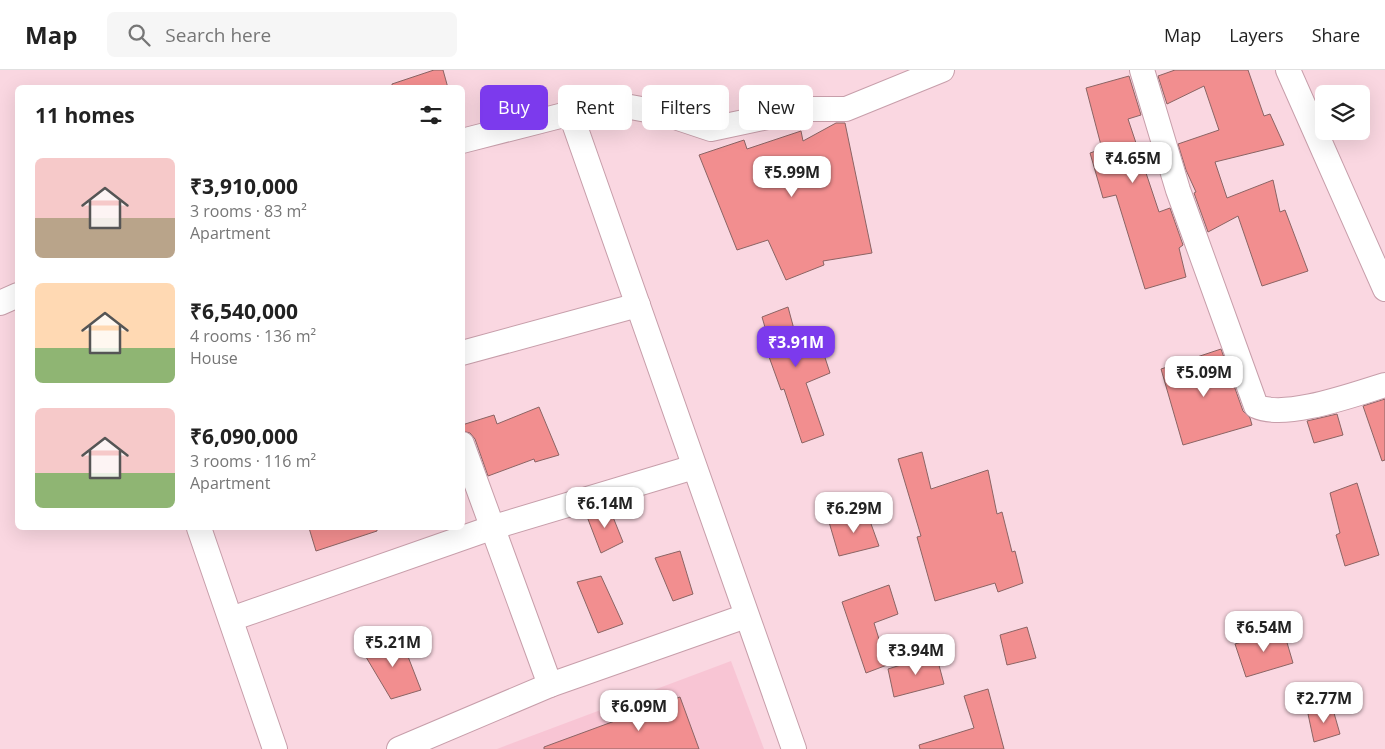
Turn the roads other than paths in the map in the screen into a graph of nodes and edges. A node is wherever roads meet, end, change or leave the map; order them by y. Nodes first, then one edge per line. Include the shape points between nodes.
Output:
1 (942, 70) edge
2 (1142, 70) edge
3 (1288, 70) edge
4 (632, 107) edge
5 (558, 115) edge
6 (576, 130) edge
7 (465, 140) edge
8 (1385, 289) edge
9 (15, 296) edge
10 (0, 303) edge
11 (638, 305) junction
12 (465, 353) edge
13 (1385, 385) edge
14 (465, 452) edge
15 (694, 467) junction
16 (494, 527) junction
17 (200, 530) edge
18 (746, 616) junction
19 (231, 619) junction
20 (550, 685) junction
21 (274, 749) edge
22 (399, 749) edge
23 (794, 749) edge

1 - 4 street via 846,109 811,109 711,129 663,113
2 - 13 street via 1178,190 1256,406 1264,410 1284,410 1325,403
3 - 8 street
5 - 7 street
6 - 11 street
9 - 10 street
11 - 12 street
11 - 15 street
14 - 16 street
15 - 16 street
15 - 18 street
16 - 19 street
16 - 20 street
17 - 19 street
18 - 20 street
18 - 23 street
19 - 21 street
20 - 22 street

